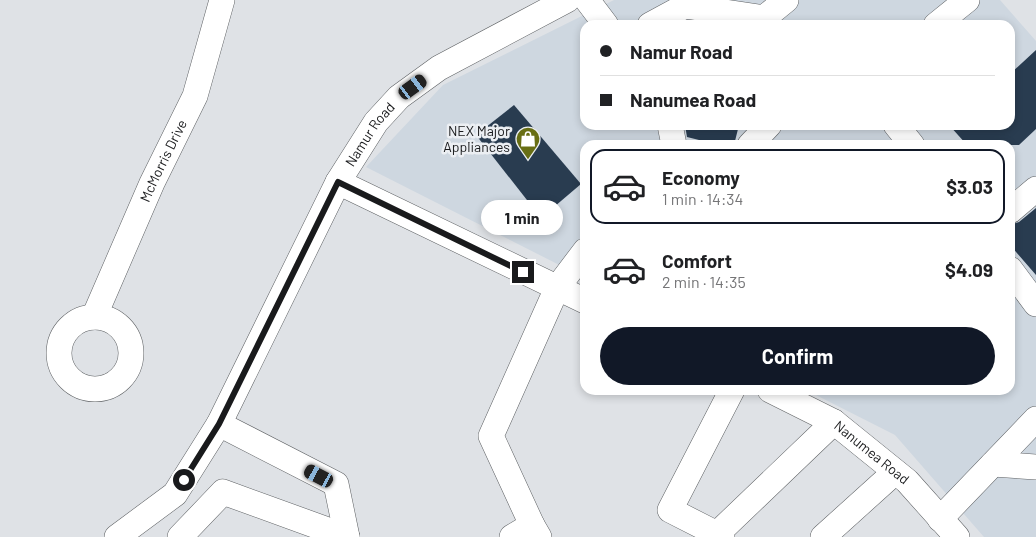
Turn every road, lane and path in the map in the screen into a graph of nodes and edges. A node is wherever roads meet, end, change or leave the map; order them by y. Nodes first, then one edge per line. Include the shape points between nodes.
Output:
1 (222, 0) edge
2 (567, 0) edge
3 (587, 0) edge
4 (786, 0) edge
5 (967, 0) edge
6 (602, 20) edge
7 (659, 20) edge
8 (942, 20) edge
9 (764, 130) edge
10 (900, 130) edge
11 (755, 140) edge
12 (908, 140) edge
13 (338, 182) junction
14 (1036, 189) edge
15 (1015, 207) edge
16 (580, 258) edge
17 (1015, 276) edge
18 (557, 288) junction
19 (580, 299) edge
20 (1036, 304) edge
21 (94, 317) dead end
22 (729, 395) edge
23 (780, 395) edge
24 (1036, 419) edge
25 (834, 422) junction
26 (219, 424) junction
27 (993, 464) junction
28 (1036, 467) edge
29 (895, 472) junction
30 (949, 528) edge
31 (527, 533) edge
32 (720, 536) edge
33 (118, 537) edge
34 (180, 537) edge
35 (347, 537) edge
36 (824, 537) edge

1 - 21 street, McMorris Drive via 195,96 152,183
2 - 13 street, Namur Road via 439,68 399,97 376,122
3 - 6 street
4 - 7 street via 764,18 685,6
5 - 8 street
9 - 11 street
10 - 12 street
13 - 18 street
13 - 26 street, Namur Road
14 - 15 street
16 - 18 street
17 - 20 street
18 - 19 street
18 - 31 street via 491,436
22 - 32 street via 670,510
23 - 25 street, Nanumea Road
24 - 27 street
25 - 29 street, Nanumea Road
25 - 32 street
26 - 33 street, Namur Road via 175,494
26 - 35 street via 336,484
27 - 28 street
27 - 30 street
29 - 30 street, Nanumea Road
29 - 36 street
34 - 35 street via 223,492

